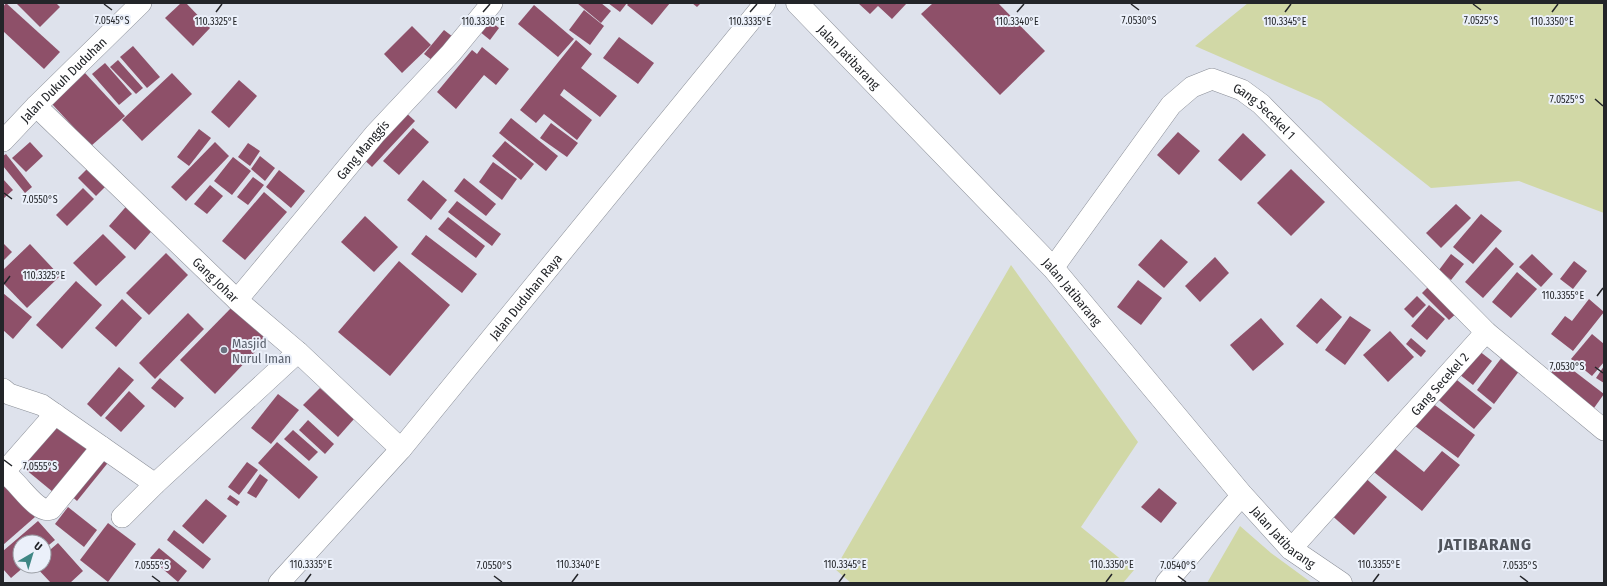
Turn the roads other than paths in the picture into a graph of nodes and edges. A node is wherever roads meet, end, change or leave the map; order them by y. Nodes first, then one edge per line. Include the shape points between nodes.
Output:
1 (141, 3) edge
2 (492, 3) edge
3 (765, 3) edge
4 (797, 3) edge
5 (36, 106) junction
6 (3, 141) edge
7 (1053, 268) junction
8 (237, 300) junction
9 (1486, 332) junction
10 (298, 352) junction
11 (3, 390) edge
12 (55, 414) junction
13 (1604, 430) edge
14 (102, 447) junction
15 (401, 449) junction
16 (3, 472) edge
17 (156, 484) junction
18 (1242, 495) junction
19 (122, 517) dead end
20 (1291, 549) junction
21 (279, 583) edge
22 (1166, 583) edge
23 (1341, 583) edge

1 - 5 street, Jalan Dukuh Duduhan
2 - 8 street, Gang Manggis via 451,52 375,134
3 - 15 street, Jalan Duduhan Raya
4 - 7 street, Jalan Jatibarang
5 - 6 street, Jalan Dukuh Duduhan
5 - 8 street, Gang Johar
7 - 9 street, Gang Secekel 1 via 1170,105 1192,88 1212,79 1242,90 1261,104
7 - 18 street, Jalan Jatibarang
8 - 10 street, Gang Johar
9 - 13 street
9 - 20 street, Gang Secekel 2
10 - 15 street, Gang Johar
10 - 17 street
11 - 12 street via 42,405
12 - 14 street
12 - 16 street
14 - 16 street via 48,510 37,504
14 - 17 street
15 - 21 street, Jalan Duduhan Raya
17 - 19 street
18 - 20 street, Jalan Jatibarang
18 - 22 street
20 - 23 street, Jalan Jatibarang

